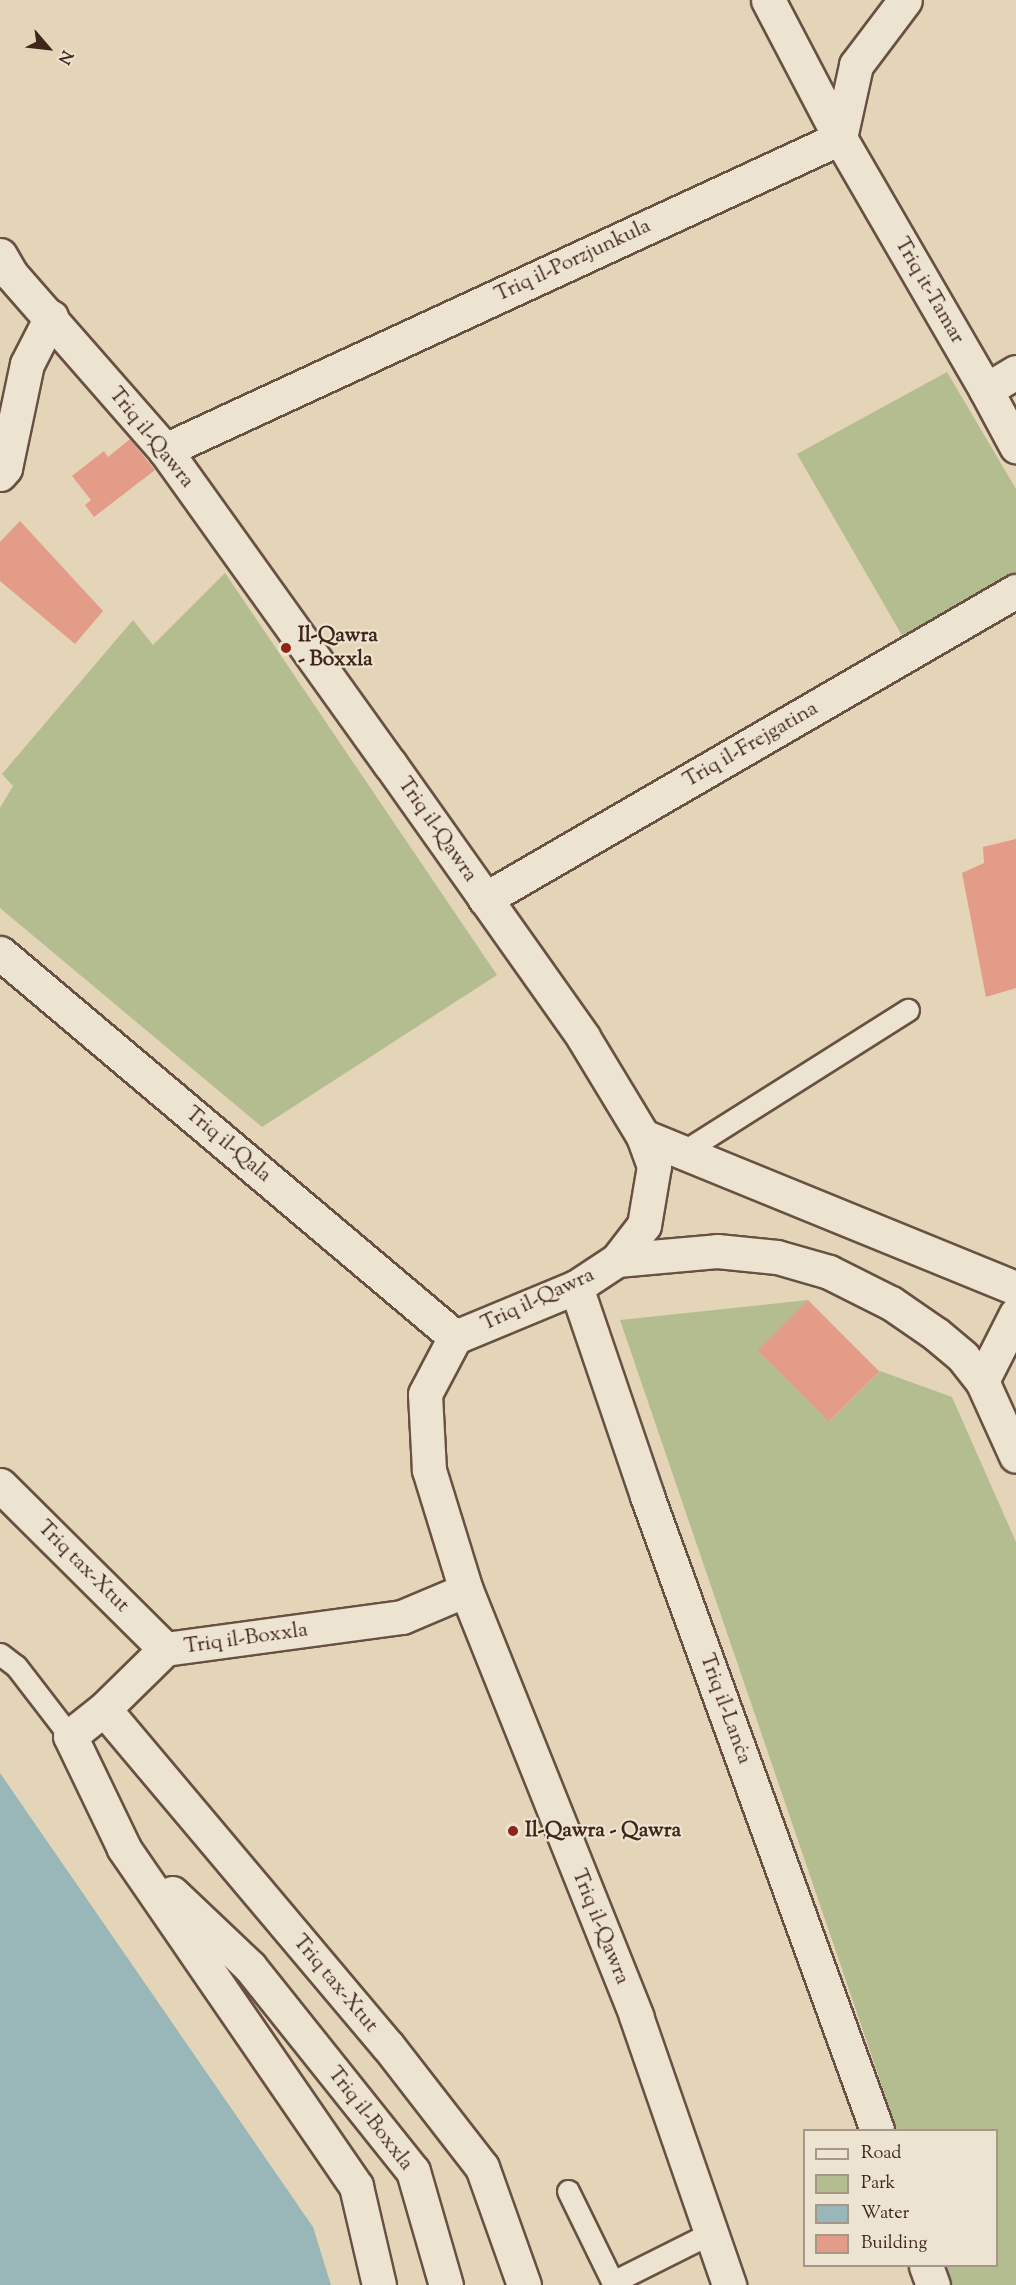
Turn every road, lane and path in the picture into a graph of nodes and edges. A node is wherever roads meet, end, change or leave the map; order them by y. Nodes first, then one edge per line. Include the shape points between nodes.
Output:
1 (768, 0) edge
2 (905, 0) edge
3 (840, 138) junction
4 (0, 255) edge
5 (51, 317) junction
6 (1016, 372) edge
7 (986, 390) junction
8 (1016, 446) edge
9 (165, 450) junction
10 (0, 474) edge
11 (1016, 591) edge
12 (485, 900) junction
13 (0, 953) edge
14 (908, 1010) dead end
15 (643, 1136) junction
16 (683, 1152) junction
17 (617, 1260) junction
18 (576, 1287) junction
19 (1016, 1288) edge
20 (1016, 1314) edge
21 (455, 1337) junction
22 (982, 1381) junction
23 (1016, 1456) edge
24 (0, 1485) edge
25 (466, 1590) junction
26 (165, 1649) junction
27 (0, 1654) edge
28 (104, 1709) junction
29 (70, 1736) junction
30 (124, 1848) junction
31 (877, 2129) edge
32 (568, 2191) dead end
33 (711, 2233) junction
34 (927, 2267) edge
35 (613, 2283) edge
36 (379, 2285) edge
37 (446, 2285) edge
38 (524, 2285) edge
39 (729, 2285) edge
40 (933, 2285) edge

1 - 3 street, Triq it-Tamar
2 - 3 street via 856,65
3 - 7 street, Triq it-Tamar
3 - 9 street, Triq il-Porzjunkula
4 - 5 street, Triq il-Qawra via 11,274
5 - 9 street, Triq il-Qawra
5 - 10 street via 27,364
6 - 7 street
7 - 8 street, Triq it-Tamar
9 - 12 street, Triq il-Qawra
11 - 12 street, Triq il-Frejgatina
12 - 15 street, Triq il-Qawra via 583,1037
13 - 21 street, Triq il-Qala
14 - 16 lane
15 - 16 street
15 - 17 street, Triq il-Qawra via 654,1166 645,1225
16 - 19 street
17 - 18 street, Triq il-Qawra
17 - 22 street via 717,1251 777,1257 829,1272 891,1303 936,1334 963,1357
18 - 21 street, Triq il-Qawra
18 - 31 street, Triq il-Lanċa
20 - 22 street
21 - 25 street, Triq il-Qawra via 425,1394 429,1470
22 - 23 street
24 - 26 street, Triq tax-Xtut
25 - 26 street, Triq il-Boxxla via 402,1617
25 - 33 street, Triq il-Qawra via 636,2016
26 - 28 street, Triq il-Boxxla
27 - 29 lane via 16,1666
28 - 29 street, Triq il-Boxxla
28 - 38 street, Triq tax-Xtut via 388,2046 482,2167
29 - 30 street, Triq il-Boxxla
30 - 36 street, Triq il-Boxxla via 356,2186
30 - 37 street, Triq il-Boxxla via 250,1967 413,2171
32 - 35 lane
33 - 35 lane
33 - 39 street, Triq il-Qawra
34 - 40 street

